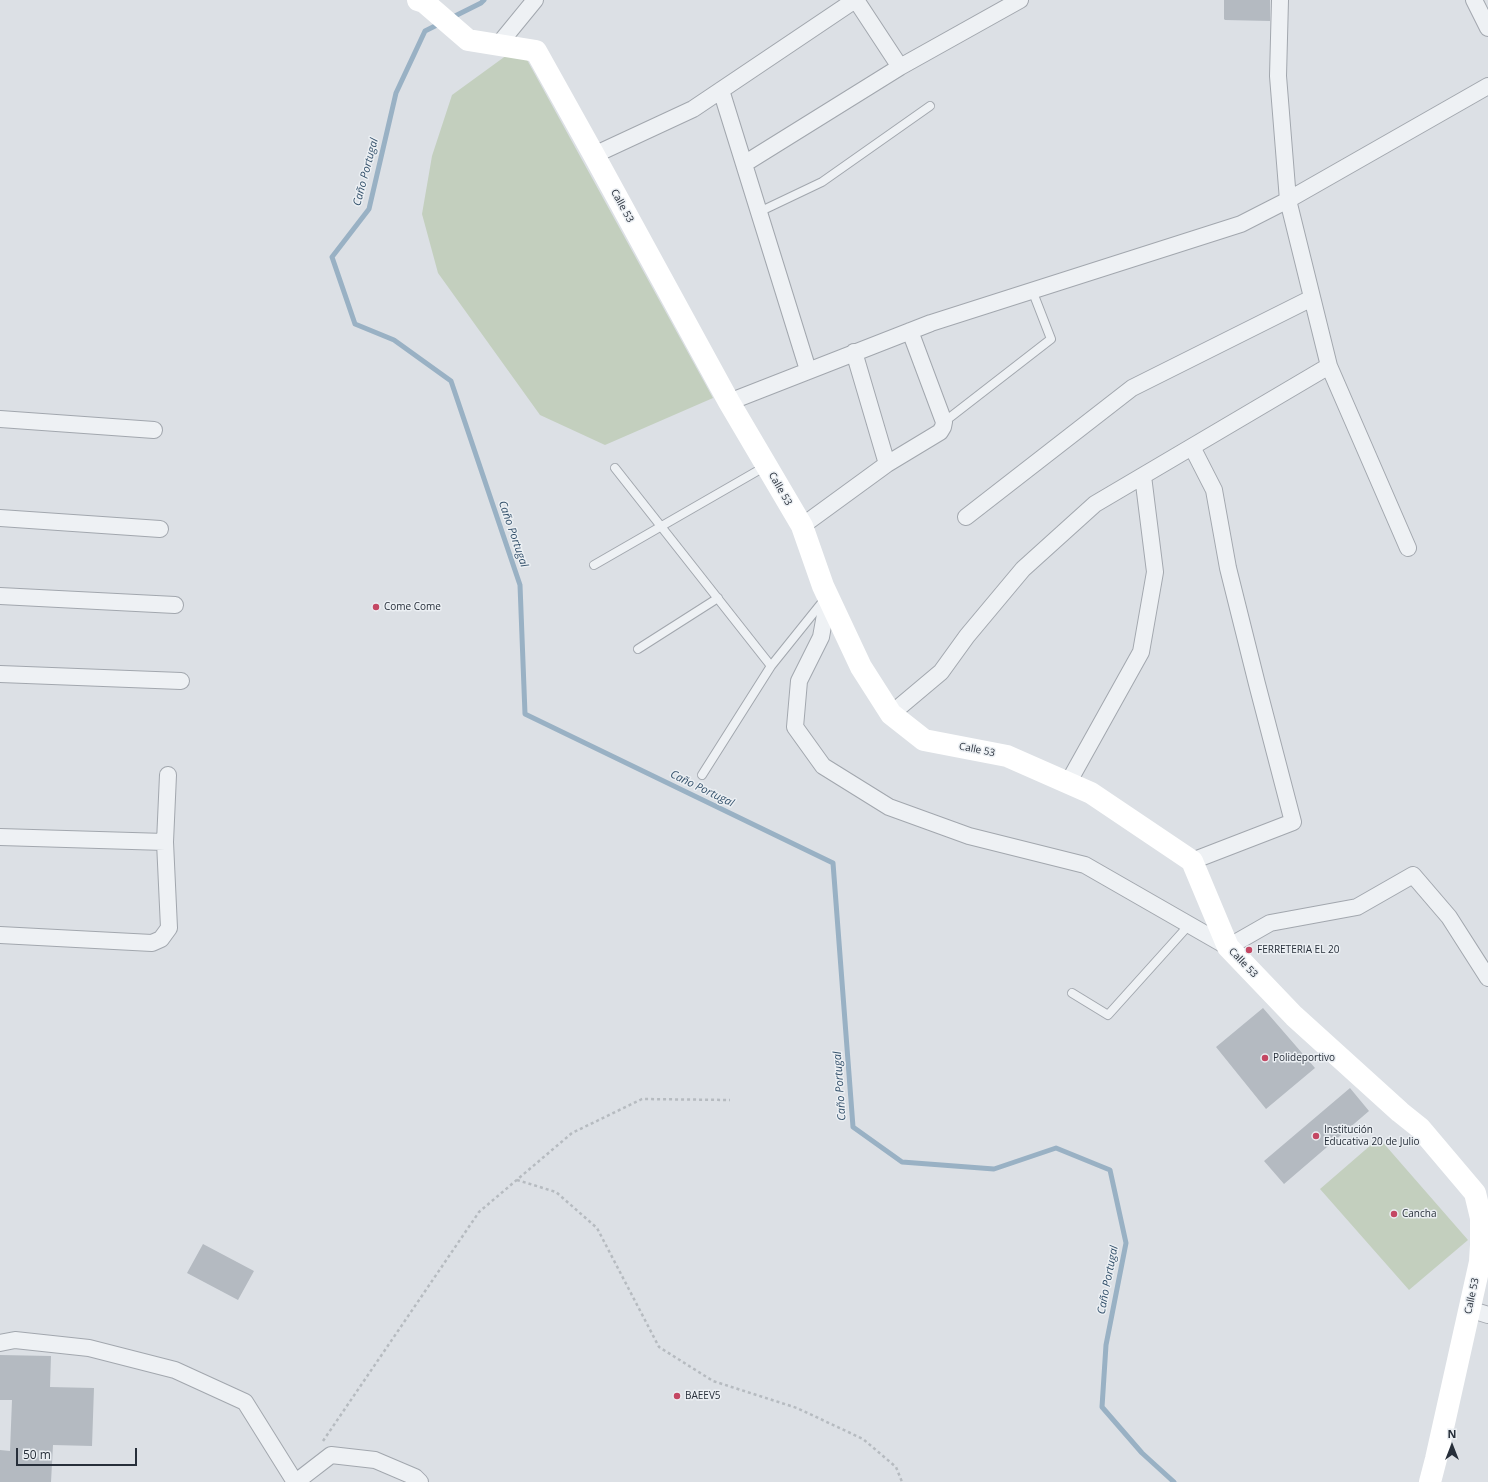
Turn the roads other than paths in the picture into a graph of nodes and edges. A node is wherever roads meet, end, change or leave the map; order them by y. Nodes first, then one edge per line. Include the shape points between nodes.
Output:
1 (418, 0) edge
2 (535, 0) edge
3 (855, 0) edge
4 (1280, 0) edge
5 (1474, 0) edge
6 (1013, 2) edge
7 (1488, 28) edge
8 (499, 44) junction
9 (900, 67) junction
10 (1488, 86) edge
11 (721, 90) junction
12 (930, 106) dead end
13 (594, 155) junction
14 (744, 164) junction
15 (1288, 200) junction
16 (759, 212) junction
17 (1032, 290) junction
18 (1312, 298) junction
19 (910, 331) junction
20 (854, 352) junction
21 (1329, 366) junction
22 (808, 370) junction
23 (729, 402) junction
24 (0, 419) edge
25 (944, 422) junction
26 (154, 430) dead end
27 (1192, 447) junction
28 (887, 464) junction
29 (767, 466) junction
30 (615, 468) dead end
31 (1143, 476) junction
32 (966, 517) dead end
33 (0, 518) edge
34 (660, 526) junction
35 (802, 526) junction
36 (160, 529) dead end
37 (1408, 548) dead end
38 (594, 565) dead end
39 (0, 596) edge
40 (828, 597) junction
41 (718, 598) junction
42 (175, 605) dead end
43 (638, 649) dead end
44 (771, 666) junction
45 (0, 674) edge
46 (181, 681) dead end
47 (891, 714) junction
48 (168, 775) dead end
49 (702, 775) dead end
50 (1068, 783) junction
51 (0, 836) edge
52 (165, 842) junction
53 (1192, 861) junction
54 (1189, 925) junction
55 (0, 935) edge
56 (1228, 947) junction
57 (1488, 978) edge
58 (1072, 993) dead end
59 (1485, 1245) edge
60 (1479, 1312) edge
61 (0, 1343) edge
62 (295, 1482) edge
63 (420, 1482) edge
64 (1430, 1482) edge

1 - 8 street, Calle 53 via 424,2 468,40
2 - 8 street
3 - 9 street
3 - 11 street
4 - 15 street via 1278,76
5 - 7 street
6 - 9 street
8 - 13 street, Calle 53 via 536,51
9 - 14 street
10 - 15 street
11 - 13 street via 693,109
11 - 14 street
12 - 16 lane via 822,182
13 - 23 street, Calle 53
14 - 16 street
15 - 17 street via 1241,224
15 - 18 street
16 - 22 street
17 - 19 street
17 - 25 lane via 1051,339
18 - 21 street
18 - 32 street via 1132,388
19 - 20 street
19 - 25 street
20 - 22 street
20 - 28 street
21 - 27 street
21 - 37 street
22 - 23 street
23 - 29 street, Calle 53
24 - 26 street
25 - 28 street via 940,432
27 - 31 street
27 - 53 street via 1214,490 1230,576 1293,822
28 - 35 street
29 - 34 lane
29 - 35 street, Calle 53
30 - 34 lane
31 - 47 street via 1095,504 1023,569 967,636 942,672
31 - 50 street via 1155,572 1140,652
33 - 36 street
34 - 38 lane
34 - 41 lane
35 - 40 street, Calle 53
39 - 42 street
40 - 44 lane
40 - 47 street, Calle 53 via 861,667
40 - 54 street via 821,637 799,681 795,727 823,766 889,807 969,836 1085,865
41 - 43 lane
41 - 44 lane
44 - 49 lane
45 - 46 street
47 - 50 street, Calle 53 via 924,740 1007,756
48 - 52 street
50 - 53 street, Calle 53 via 1091,793
51 - 52 street
52 - 55 street via 169,928 161,939 152,943
53 - 56 street, Calle 53
54 - 56 street
54 - 58 lane via 1108,1015
56 - 57 street via 1270,923 1357,907 1413,875 1449,917
56 - 59 street, Calle 53 via 1294,1016 1420,1128 1475,1193
59 - 60 street, Calle 53 via 1480,1262
60 - 64 street, Calle 53
61 - 62 street via 15,1340 89,1348 175,1370 245,1402
62 - 63 street via 330,1455 375,1460 415,1477

